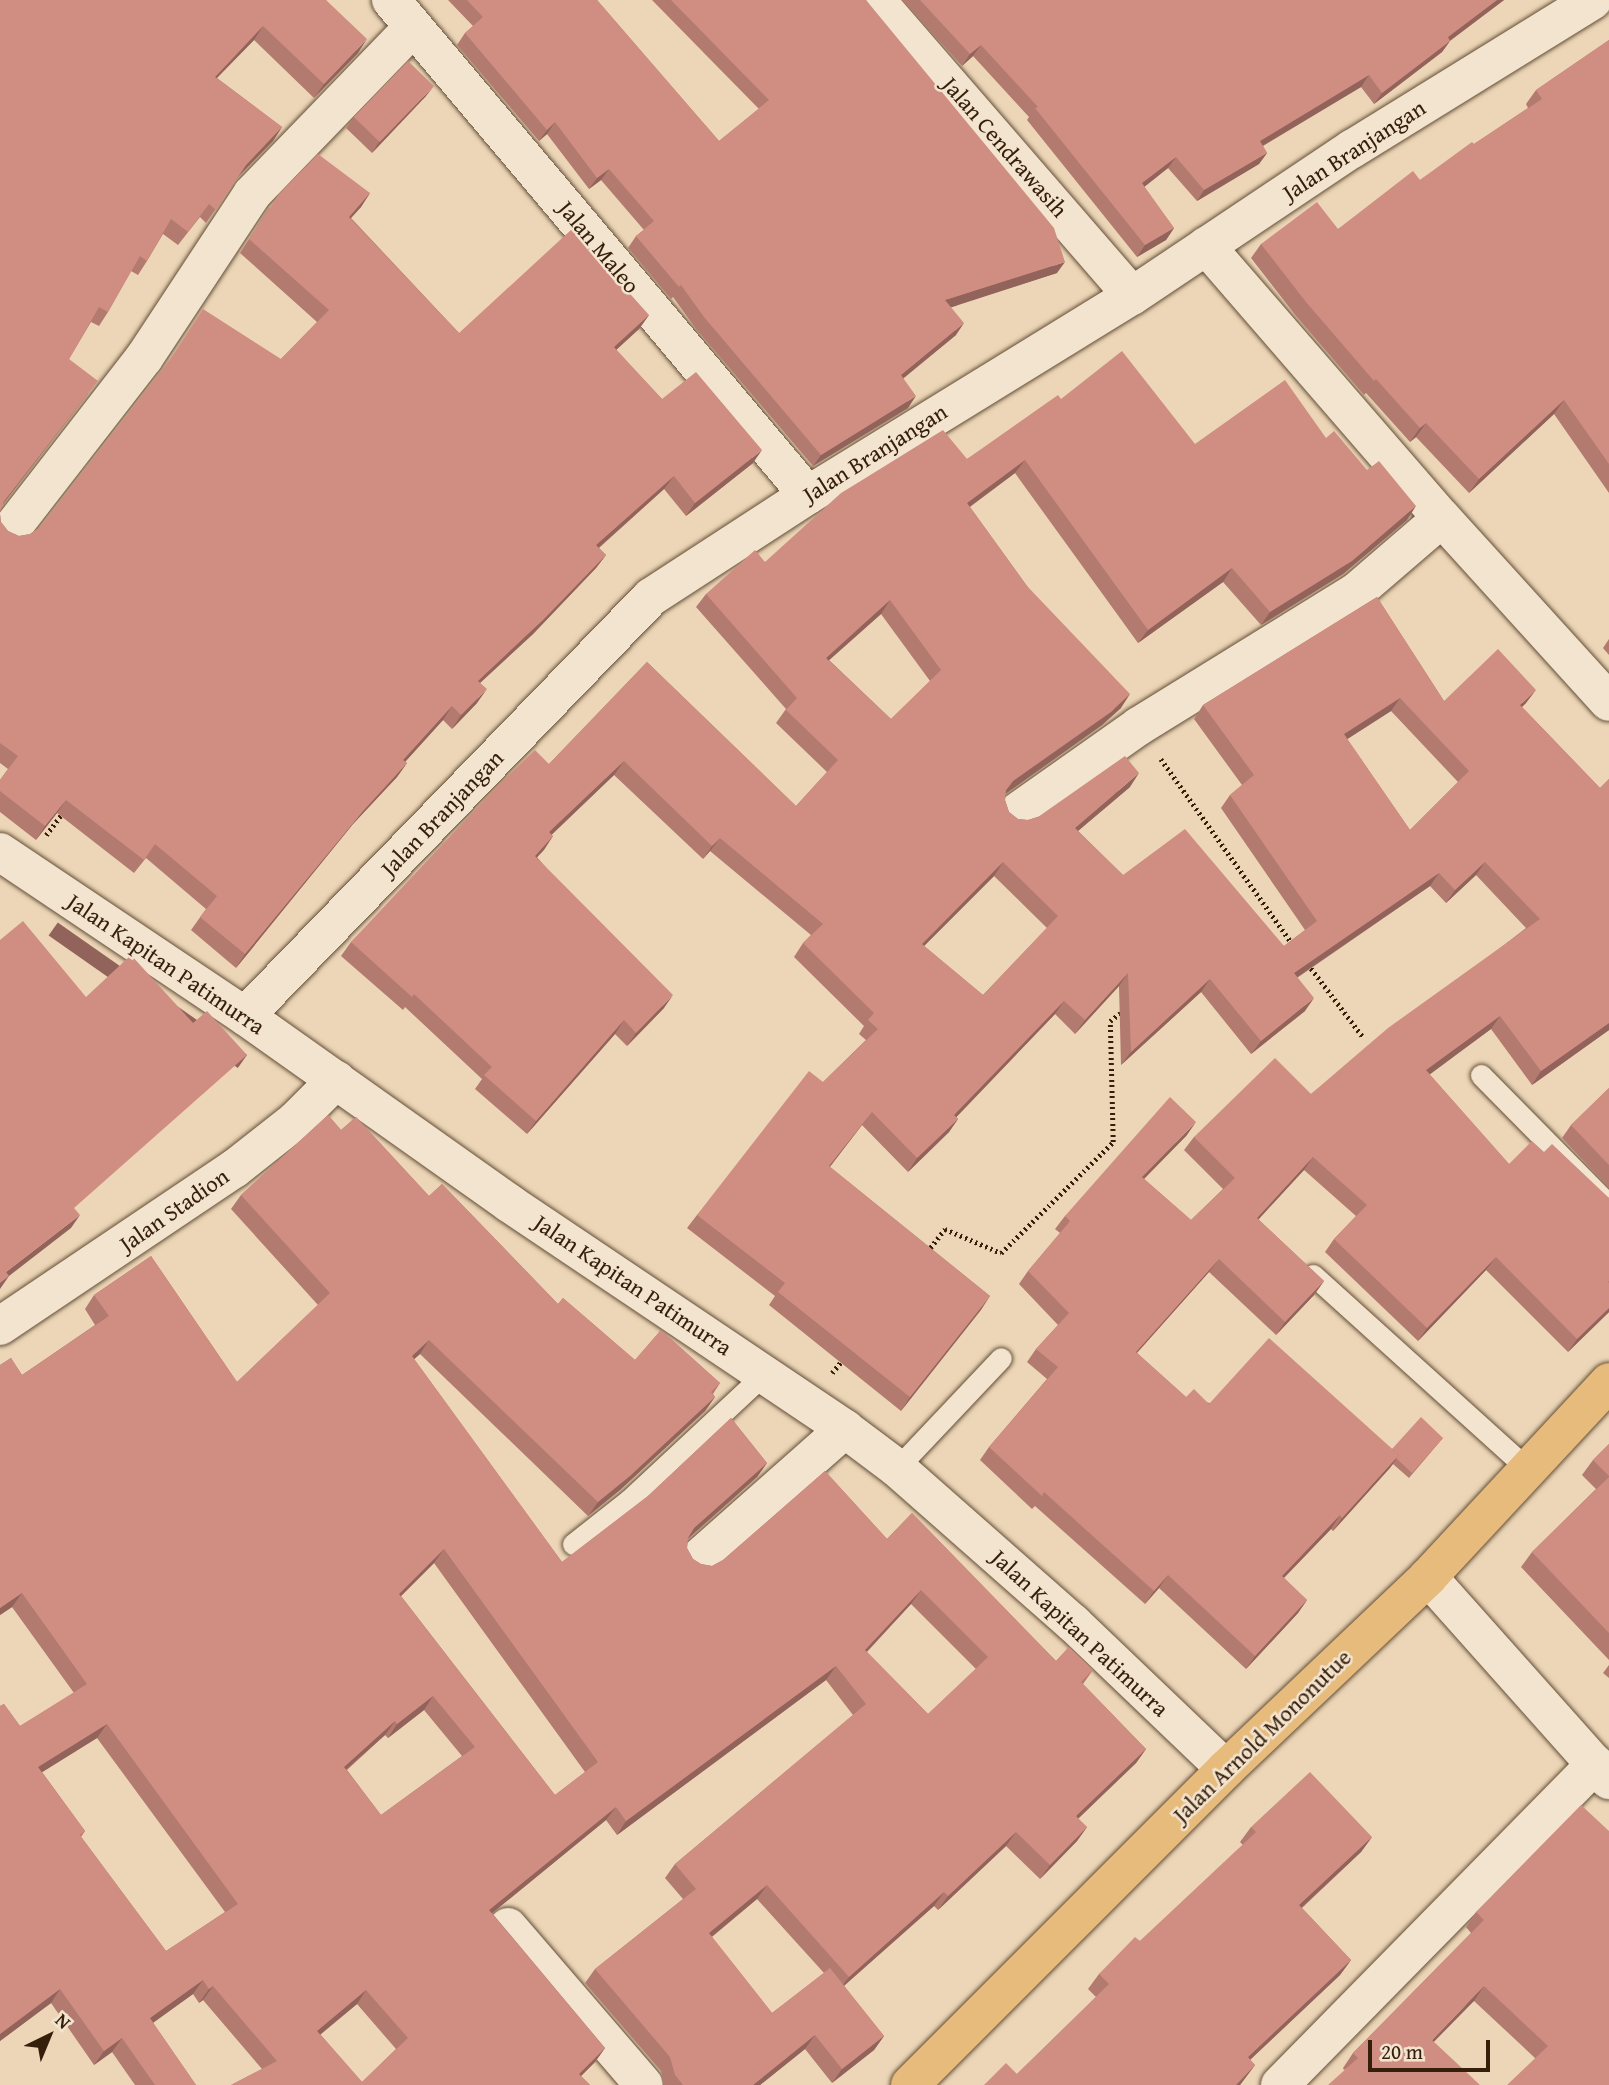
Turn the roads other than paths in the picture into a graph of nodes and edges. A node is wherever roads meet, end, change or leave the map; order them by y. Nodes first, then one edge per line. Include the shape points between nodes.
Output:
1 (876, 0) edge
2 (1576, 5) edge
3 (402, 13) edge
4 (1206, 246) junction
5 (1132, 296) junction
6 (808, 495) junction
7 (1442, 518) junction
8 (12, 528) dead end
9 (1609, 702) edge
10 (1017, 813) dead end
11 (8, 860) edge
12 (245, 1016) junction
13 (1481, 1075) dead end
14 (336, 1080) junction
15 (1609, 1205) edge
16 (1313, 1275) edge
17 (0, 1326) edge
18 (1000, 1358) dead end
19 (765, 1373) junction
20 (1609, 1382) edge
21 (845, 1429) junction
22 (897, 1468) junction
23 (1528, 1469) junction
24 (573, 1544) dead end
25 (699, 1558) dead end
26 (1428, 1577) junction
27 (1226, 1769) junction
28 (1602, 1772) edge
29 (508, 1927) dead end
30 (644, 2085) edge
31 (910, 2085) edge
32 (1280, 2085) edge

1 - 5 street, Jalan Cendrawasih
2 - 4 street, Jalan Branjangan
3 - 6 street, Jalan Maleo
3 - 8 street via 252,194 144,358
4 - 5 street, Jalan Branjangan
4 - 7 street
5 - 6 street, Jalan Branjangan
6 - 12 street, Jalan Branjangan via 651,597
7 - 9 street
7 - 10 street via 1356,592 1139,726
11 - 12 street, Jalan Kapitan Patimurra
12 - 14 street, Jalan Kapitan Patimurra
13 - 15 lane
14 - 17 street, Jalan Stadion via 296,1120 234,1169
14 - 19 street, Jalan Kapitan Patimurra via 509,1203
16 - 23 lane
18 - 22 lane
19 - 21 street, Jalan Kapitan Patimurra
19 - 24 lane via 629,1500
20 - 23 highway, Jalan Arnold Mononutue
21 - 22 street, Jalan Kapitan Patimurra
21 - 25 street
22 - 27 street, Jalan Kapitan Patimurra via 1073,1623
23 - 26 highway, Jalan Arnold Mononutue
26 - 27 highway, Jalan Arnold Mononutue
26 - 28 street
27 - 31 highway, Jalan Arnold Mononutue
28 - 32 street
29 - 30 street

